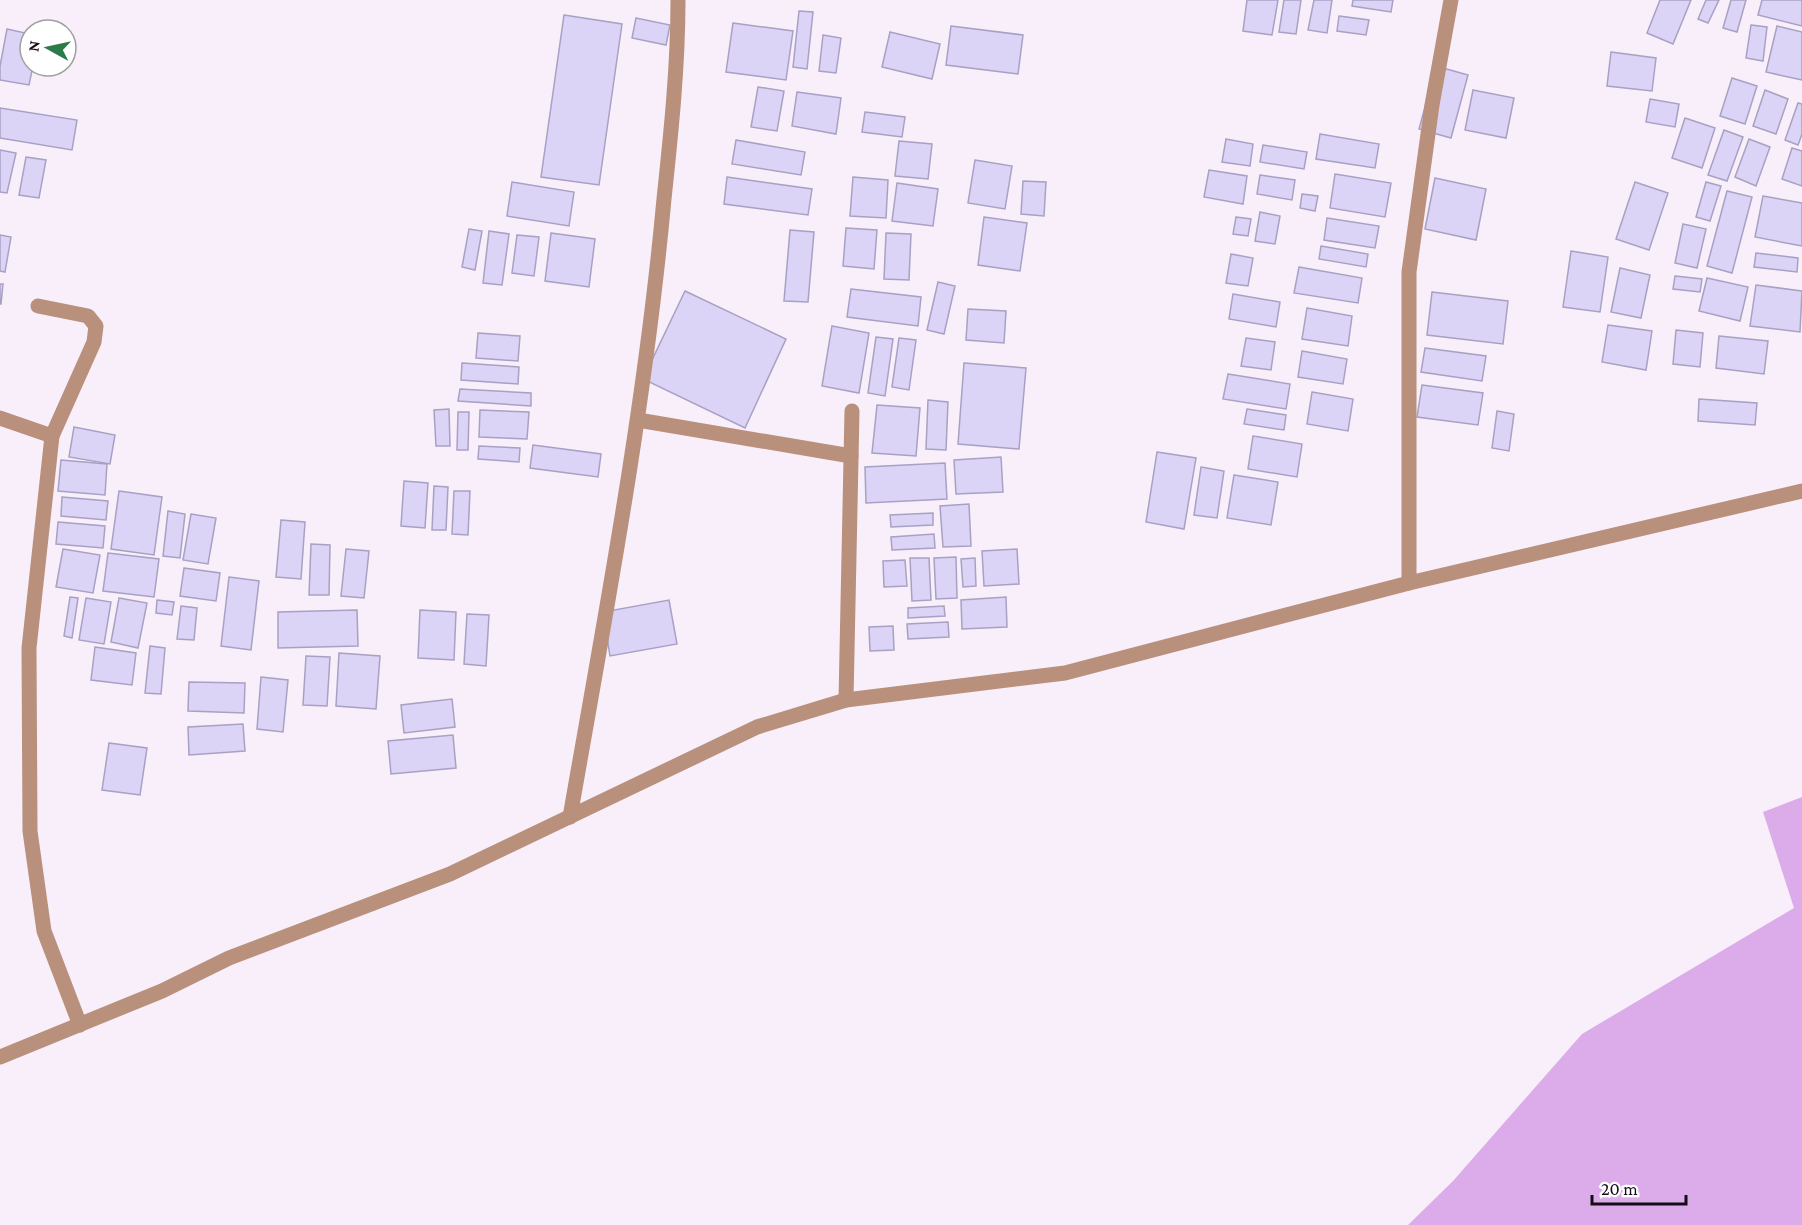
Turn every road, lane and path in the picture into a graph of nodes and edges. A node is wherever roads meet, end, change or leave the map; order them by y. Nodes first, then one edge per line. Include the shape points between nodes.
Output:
1 (678, 0) edge
2 (1451, 0) edge
3 (38, 306) dead end
4 (852, 411) dead end
5 (0, 418) edge
6 (638, 420) junction
7 (52, 436) junction
8 (851, 456) junction
9 (1802, 491) edge
10 (1409, 583) junction
11 (846, 700) junction
12 (570, 817) junction
13 (80, 1024) junction
14 (0, 1057) edge

1 - 6 street via 673,107
2 - 10 street via 1409,272
3 - 7 street via 88,316 96,326 94,342
4 - 8 street
5 - 7 street
6 - 8 street
6 - 12 street
7 - 13 street via 29,648 30,831 44,931
8 - 11 street
9 - 10 street
10 - 11 street via 1065,673
11 - 12 street via 757,727
12 - 13 street via 450,874 229,958 162,991
13 - 14 street

